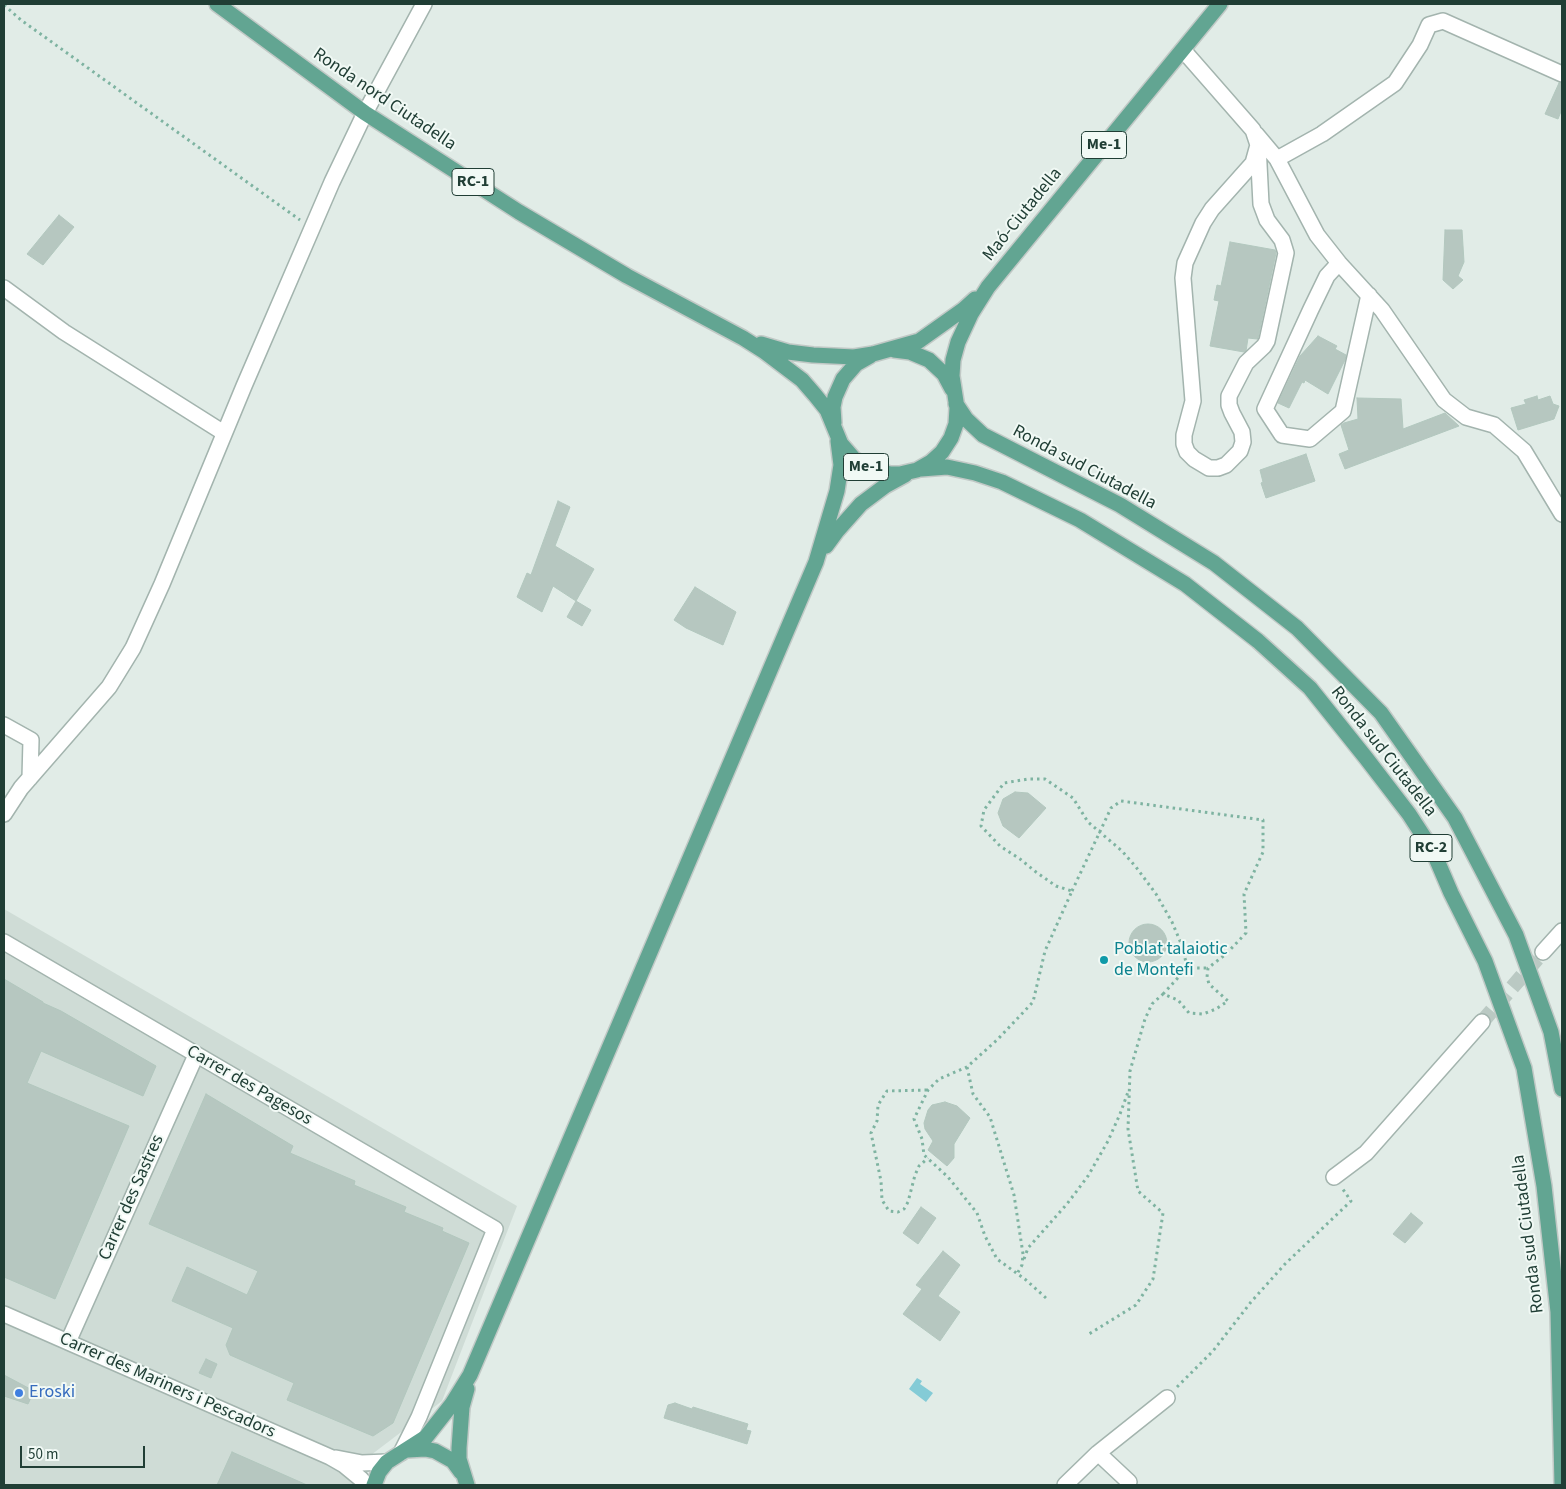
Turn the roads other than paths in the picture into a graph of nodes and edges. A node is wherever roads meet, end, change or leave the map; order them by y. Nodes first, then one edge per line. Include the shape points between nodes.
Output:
1 (216, 4) edge
2 (424, 4) edge
3 (1220, 4) edge
4 (1182, 50) junction
5 (1562, 74) edge
6 (365, 113) junction
7 (1253, 130) junction
8 (1258, 145) junction
9 (1278, 159) junction
10 (1338, 263) junction
11 (988, 287) junction
12 (4, 288) edge
13 (1369, 295) junction
14 (743, 338) junction
15 (889, 350) junction
16 (873, 354) junction
17 (955, 398) junction
18 (836, 431) junction
19 (224, 433) junction
20 (913, 471) junction
21 (1562, 514) edge
22 (816, 562) junction
23 (4, 725) edge
24 (30, 778) junction
25 (4, 814) edge
26 (1562, 931) edge
27 (4, 942) edge
28 (1543, 952) tunnel mouth
29 (1482, 1022) tunnel mouth
30 (196, 1054) junction
31 (1562, 1090) edge
32 (1334, 1177) road end
33 (4, 1314) edge
34 (68, 1342) junction
35 (470, 1375) junction
36 (1166, 1398) road end
37 (403, 1452) junction
38 (1098, 1453) junction
39 (330, 1457) junction
40 (387, 1462) junction
41 (466, 1482) edge
42 (1129, 1482) dead end
43 (366, 1485) edge
44 (374, 1485) edge
45 (1066, 1485) edge
46 (1562, 1485) edge

1 - 6 main road, Ronda nord Ciutadella / RC-1
2 - 6 street
3 - 4 main road, Maó-Ciutadella / Me-1
4 - 7 street
4 - 11 main road, Maó-Ciutadella / Me-1
5 - 9 street via 1443,21 1429,25 1420,45 1394,83 1322,134
6 - 14 main road, Ronda nord Ciutadella / RC-1 via 626,276
6 - 19 street
7 - 8 street
7 - 9 street
8 - 8 street via 1261,204 1286,253 1267,341 1246,363 1229,396 1229,405 1242,432 1240,451 1226,465 1209,468 1194,459 1184,444 1193,402 1183,278 1185,263 1203,223 1253,163
9 - 10 street via 1318,235
10 - 13 street
10 - 13 street via 1327,276 1265,409 1282,435 1310,439 1343,411
11 - 15 main road, Me-1 via 964,309 919,341
11 - 17 main road, Me-1 via 958,342 952,376
12 - 19 street via 64,332
13 - 21 street via 1444,400 1466,417 1494,424 1524,451
14 - 16 main road, RC-1 via 788,352 854,357
14 - 18 main road, RC-1 via 802,380 827,410
15 - 16 main road, Me-1
15 - 17 main road, Me-1 via 910,352 929,360 944,374
16 - 18 main road, Me-1 via 856,364 843,379 833,407
17 - 20 main road, Me-1 via 956,424 951,438 931,462
17 - 31 main road, Ronda sud Ciutadella / RC-2 via 966,420 983,435 1120,505 1214,562 1297,628 1381,713 1455,818 1516,935 1550,1032
18 - 20 main road, Me-1 via 847,452 862,465 880,472 900,474
18 - 22 main road, Me-1 via 840,465 837,491
19 - 24 street via 133,648 109,687
20 - 22 main road, Me-1 via 885,486 862,504 837,531
20 - 46 main road, Ronda sud Ciutadella / RC-2 via 947,467 1002,482 1080,520 1185,584 1310,688 1388,786 1433,850 1485,960 1524,1068 1544,1186 1558,1312
22 - 35 main road, Me-1
23 - 24 street via 31,740
24 - 25 street
26 - 28 street
27 - 30 street, Carrer des Pagesos
29 - 32 street via 1366,1153
30 - 34 street, Carrer des Sastres
30 - 37 street, Carrer des Pagesos via 495,1229
33 - 34 street, Carrer des Mariners i Pescadors
34 - 39 street, Carrer des Mariners i Pescadors
35 - 37 main road, Me-1 via 426,1437
35 - 41 main road, Me-1 via 459,1434 459,1459
36 - 38 street
37 - 40 main road, Me-1
37 - 41 main road, Me-1 via 425,1449 445,1455 460,1469
38 - 42 street
38 - 45 street
39 - 40 street, Carrer des Mariners i Pescadors via 362,1463
39 - 43 street, Carrer des Mariners i Pescadors
40 - 44 main road, Me-1

